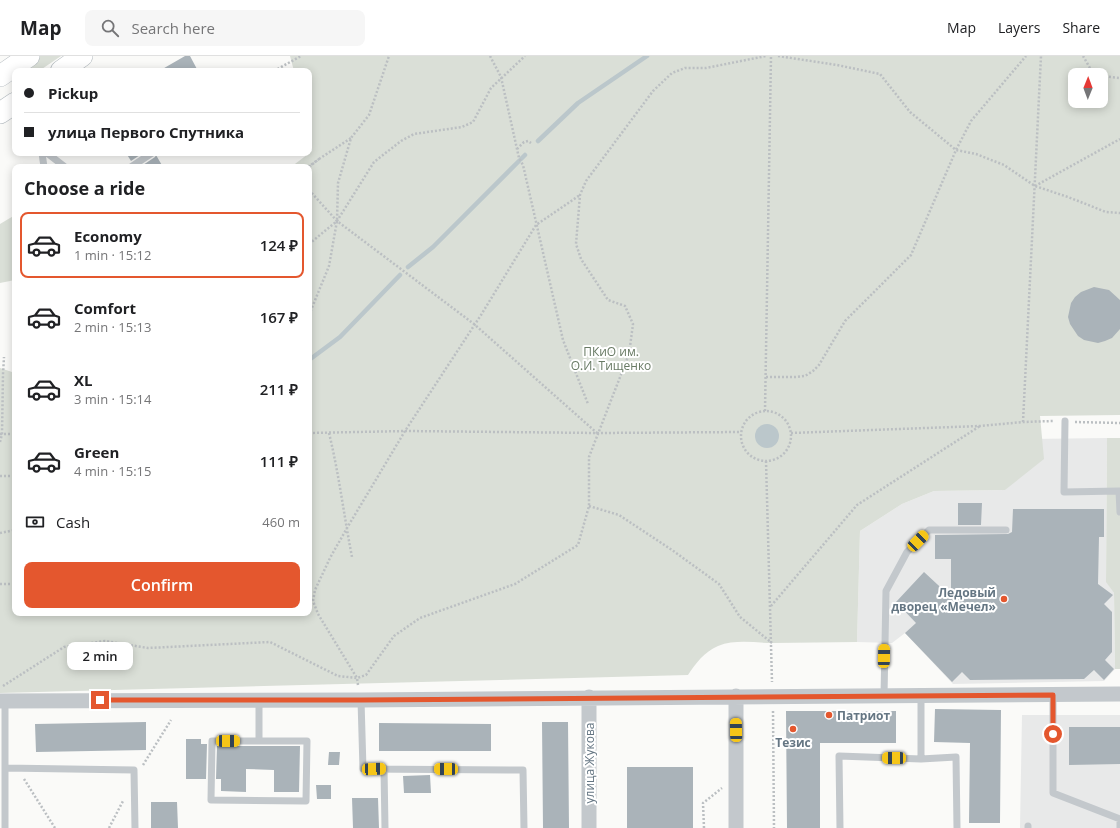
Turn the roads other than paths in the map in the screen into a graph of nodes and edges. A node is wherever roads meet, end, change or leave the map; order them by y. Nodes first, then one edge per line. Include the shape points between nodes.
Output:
1 (30, 56) edge
2 (82, 56) edge
3 (16, 68) edge
4 (65, 68) edge
5 (51, 156) edge
6 (148, 156) edge
7 (61, 164) edge
8 (136, 164) edge
9 (1064, 421) road end
10 (1120, 512) edge
11 (1006, 530) dead end
12 (1120, 694) edge
13 (921, 695) junction
14 (1053, 695) junction
15 (2, 696) edge
16 (736, 696) junction
17 (884, 696) junction
18 (589, 698) junction
19 (259, 700) junction
20 (361, 700) junction
21 (259, 741) junction
22 (921, 758) junction
23 (5, 768) junction
24 (384, 768) junction
25 (4, 828) edge
26 (135, 828) edge
27 (384, 828) edge
28 (524, 828) edge
29 (589, 828) edge
30 (736, 828) edge
31 (840, 828) edge
32 (957, 828) edge
33 (1120, 828) edge

1 - 3 main road
2 - 4 main road
5 - 7 lane
6 - 8 lane
9 - 10 lane via 1064,492 1120,491
11 - 17 lane via 929,530 907,552 886,591
12 - 14 street
13 - 14 street
13 - 17 street
13 - 22 lane
14 - 33 lane via 1053,793 1120,819
15 - 19 street
15 - 23 lane
16 - 17 street
16 - 18 street
16 - 30 street
18 - 20 street
18 - 29 street, улица Жукова
19 - 20 street
19 - 21 lane
20 - 24 lane via 363,769
21 - 21 lane via 307,742 306,801 211,800 212,741
22 - 31 lane via 839,756
22 - 32 lane via 956,758
23 - 25 lane
23 - 26 lane via 134,770
24 - 27 lane
24 - 28 lane via 523,770

